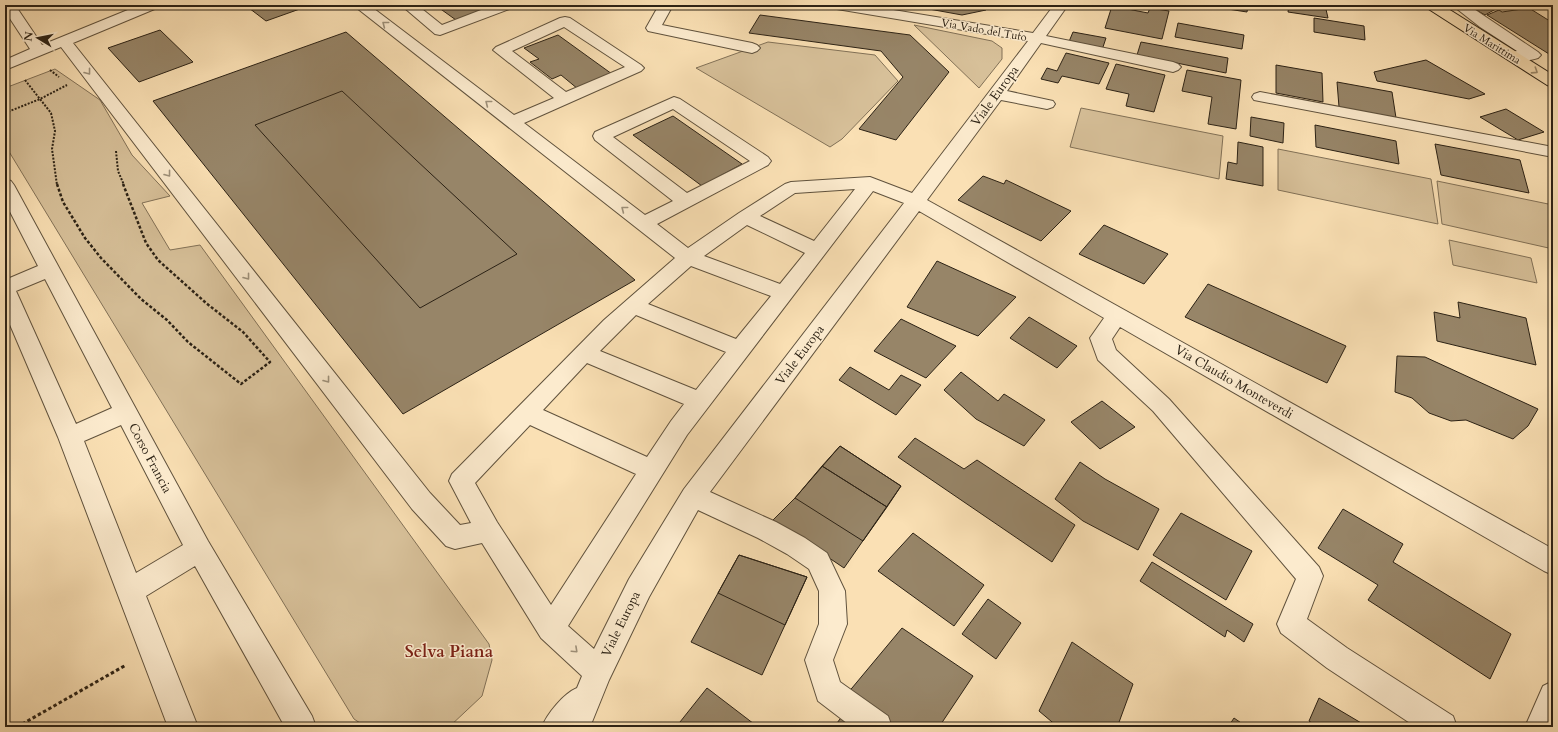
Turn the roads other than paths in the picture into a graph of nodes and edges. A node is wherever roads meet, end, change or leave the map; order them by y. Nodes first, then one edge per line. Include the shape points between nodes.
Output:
1 (8, 5) edge
2 (152, 5) edge
3 (360, 5) edge
4 (408, 5) edge
5 (507, 5) edge
6 (666, 5) edge
7 (836, 5) edge
8 (1061, 5) edge
9 (1432, 5) edge
10 (1459, 5) edge
11 (1485, 24) junction
12 (1466, 27) junction
13 (1036, 38) junction
14 (64, 41) junction
15 (752, 48) dead end
16 (40, 51) junction
17 (1512, 56) junction
18 (6, 62) edge
19 (1173, 67) dead end
20 (1553, 82) edge
21 (997, 94) junction
22 (1260, 97) dead end
23 (565, 99) junction
24 (1047, 104) dead end
25 (512, 122) junction
26 (1553, 152) edge
27 (870, 183) junction
28 (5, 185) edge
29 (915, 201) junction
30 (686, 202) junction
31 (746, 217) junction
32 (643, 224) junction
33 (818, 251) junction
34 (688, 258) junction
35 (50, 269) junction
36 (5, 288) edge
37 (783, 293) junction
38 (633, 306) junction
39 (1117, 316) junction
40 (739, 349) junction
41 (584, 354) junction
42 (699, 402) junction
43 (126, 412) junction
44 (526, 413) junction
45 (70, 437) junction
46 (652, 470) junction
47 (693, 496) junction
48 (488, 530) junction
49 (199, 549) junction
50 (1553, 563) edge
51 (130, 591) junction
52 (551, 629) junction
53 (593, 683) junction
54 (1553, 696) edge
55 (183, 727) edge
56 (301, 727) edge
57 (557, 727) edge
58 (575, 727) edge
59 (877, 727) edge
60 (1442, 727) edge
61 (1540, 727) edge

1 - 16 street
2 - 14 street
25 -> 3 street
4 - 5 street via 440,31
6 - 15 street via 654,28
7 - 13 street, Via Vado del Tufo
8 - 13 street, Viale Europa
9 - 12 main road, Via Marittima
10 - 11 street
11 - 12 street
11 - 17 street via 1533,55
12 - 17 main road, Via Marittima
13 - 19 street, Via Vado del Tufo
13 - 21 street, Viale Europa
14 - 16 street
14 -> 48 street via 421,501 455,538
16 - 18 street
17 -> 20 main road, Via Marittima
21 - 24 street
21 - 29 street, Viale Europa
22 - 26 street
23 - 23 street via 636,68 565,21 501,50
23 - 25 street
32 -> 25 street
27 - 29 street, Via Claudio Monteverdi
27 - 31 street via 791,188
27 - 33 street
28 - 35 street, Corso Francia
29 - 39 street, Via Claudio Monteverdi
29 - 47 street, Viale Europa
30 - 30 street via 762,161 674,102 601,136
30 - 32 street
31 - 33 street
31 - 34 street
32 - 34 street
33 - 37 street
34 - 37 street
34 - 38 street
35 - 36 street
35 - 43 street, Corso Francia
36 - 45 street
37 - 40 street
38 - 40 street
38 - 41 street
39 - 50 street, Via Claudio Monteverdi
39 - 60 street via 1101,338 1106,354 1161,405 1310,576 1291,624 1337,658
40 - 42 street
41 - 42 street
41 - 44 street
42 - 46 street
43 - 45 street
43 - 49 street, Corso Francia
44 - 46 street
44 - 48 street via 461,481
45 - 51 street
46 - 52 street
47 - 53 street, Viale Europa via 639,588
47 - 59 street via 767,530 818,561 832,591 833,624 819,660 828,691
48 - 52 street
49 - 51 street
49 - 56 street, Corso Francia
51 - 55 street
52 -> 53 street
53 - 57 street
53 - 58 street, Viale Europa
54 - 61 street

